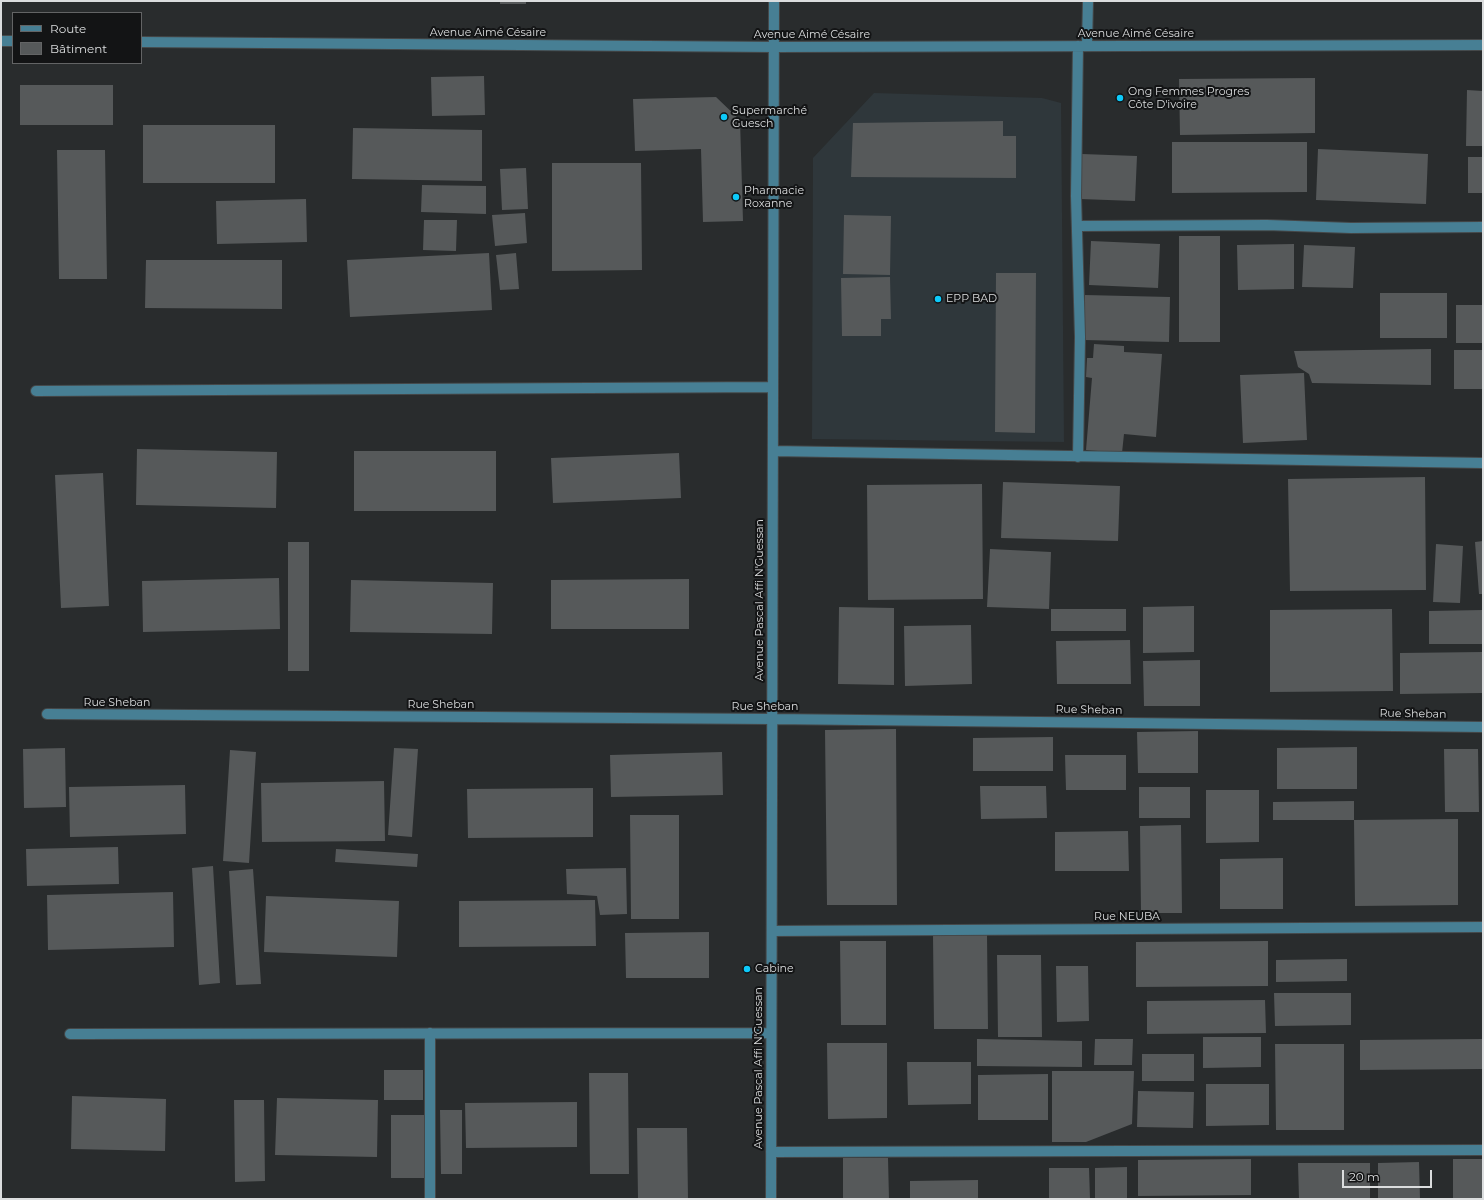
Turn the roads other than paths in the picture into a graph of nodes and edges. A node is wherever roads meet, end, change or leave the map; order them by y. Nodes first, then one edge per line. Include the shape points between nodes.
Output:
1 (774, 1) edge
2 (1088, 1) edge
3 (1, 41) edge
4 (12, 41) edge
5 (142, 42) edge
6 (1483, 45) edge
7 (1083, 46) junction
8 (774, 47) junction
9 (1077, 226) junction
10 (1483, 227) edge
11 (773, 387) junction
12 (36, 392) dead end
13 (773, 451) junction
14 (1078, 457) junction
15 (1483, 463) edge
16 (47, 714) dead end
17 (772, 719) junction
18 (1483, 726) edge
19 (1483, 927) edge
20 (772, 931) junction
21 (430, 1033) junction
22 (771, 1033) junction
23 (70, 1034) dead end
24 (1483, 1150) edge
25 (771, 1152) junction
26 (430, 1199) edge
27 (771, 1199) edge

1 - 8 street, Avenue Pascal Affi N'Guessan
2 - 7 street
3 - 4 street
5 - 8 street, Avenue Aimé Césaire
6 - 7 street, Avenue Aimé Césaire
7 - 8 street, Avenue Aimé Césaire
7 - 9 street
8 - 11 street, Avenue Pascal Affi N'Guessan
9 - 10 street
9 - 14 street via 1080,336
11 - 12 street
11 - 13 street, Avenue Pascal Affi N'Guessan
13 - 14 street
13 - 17 street, Avenue Pascal Affi N'Guessan
14 - 15 street
16 - 17 street, Rue Sheban
17 - 18 street, Rue Sheban
17 - 20 street, Avenue Pascal Affi N'Guessan
19 - 20 street, Rue NEUBA
20 - 22 street, Avenue Pascal Affi N'Guessan
21 - 22 street
21 - 23 street
21 - 26 street
22 - 25 street, Avenue Pascal Affi N'Guessan
24 - 25 street
25 - 27 street, Avenue Pascal Affi N'Guessan

